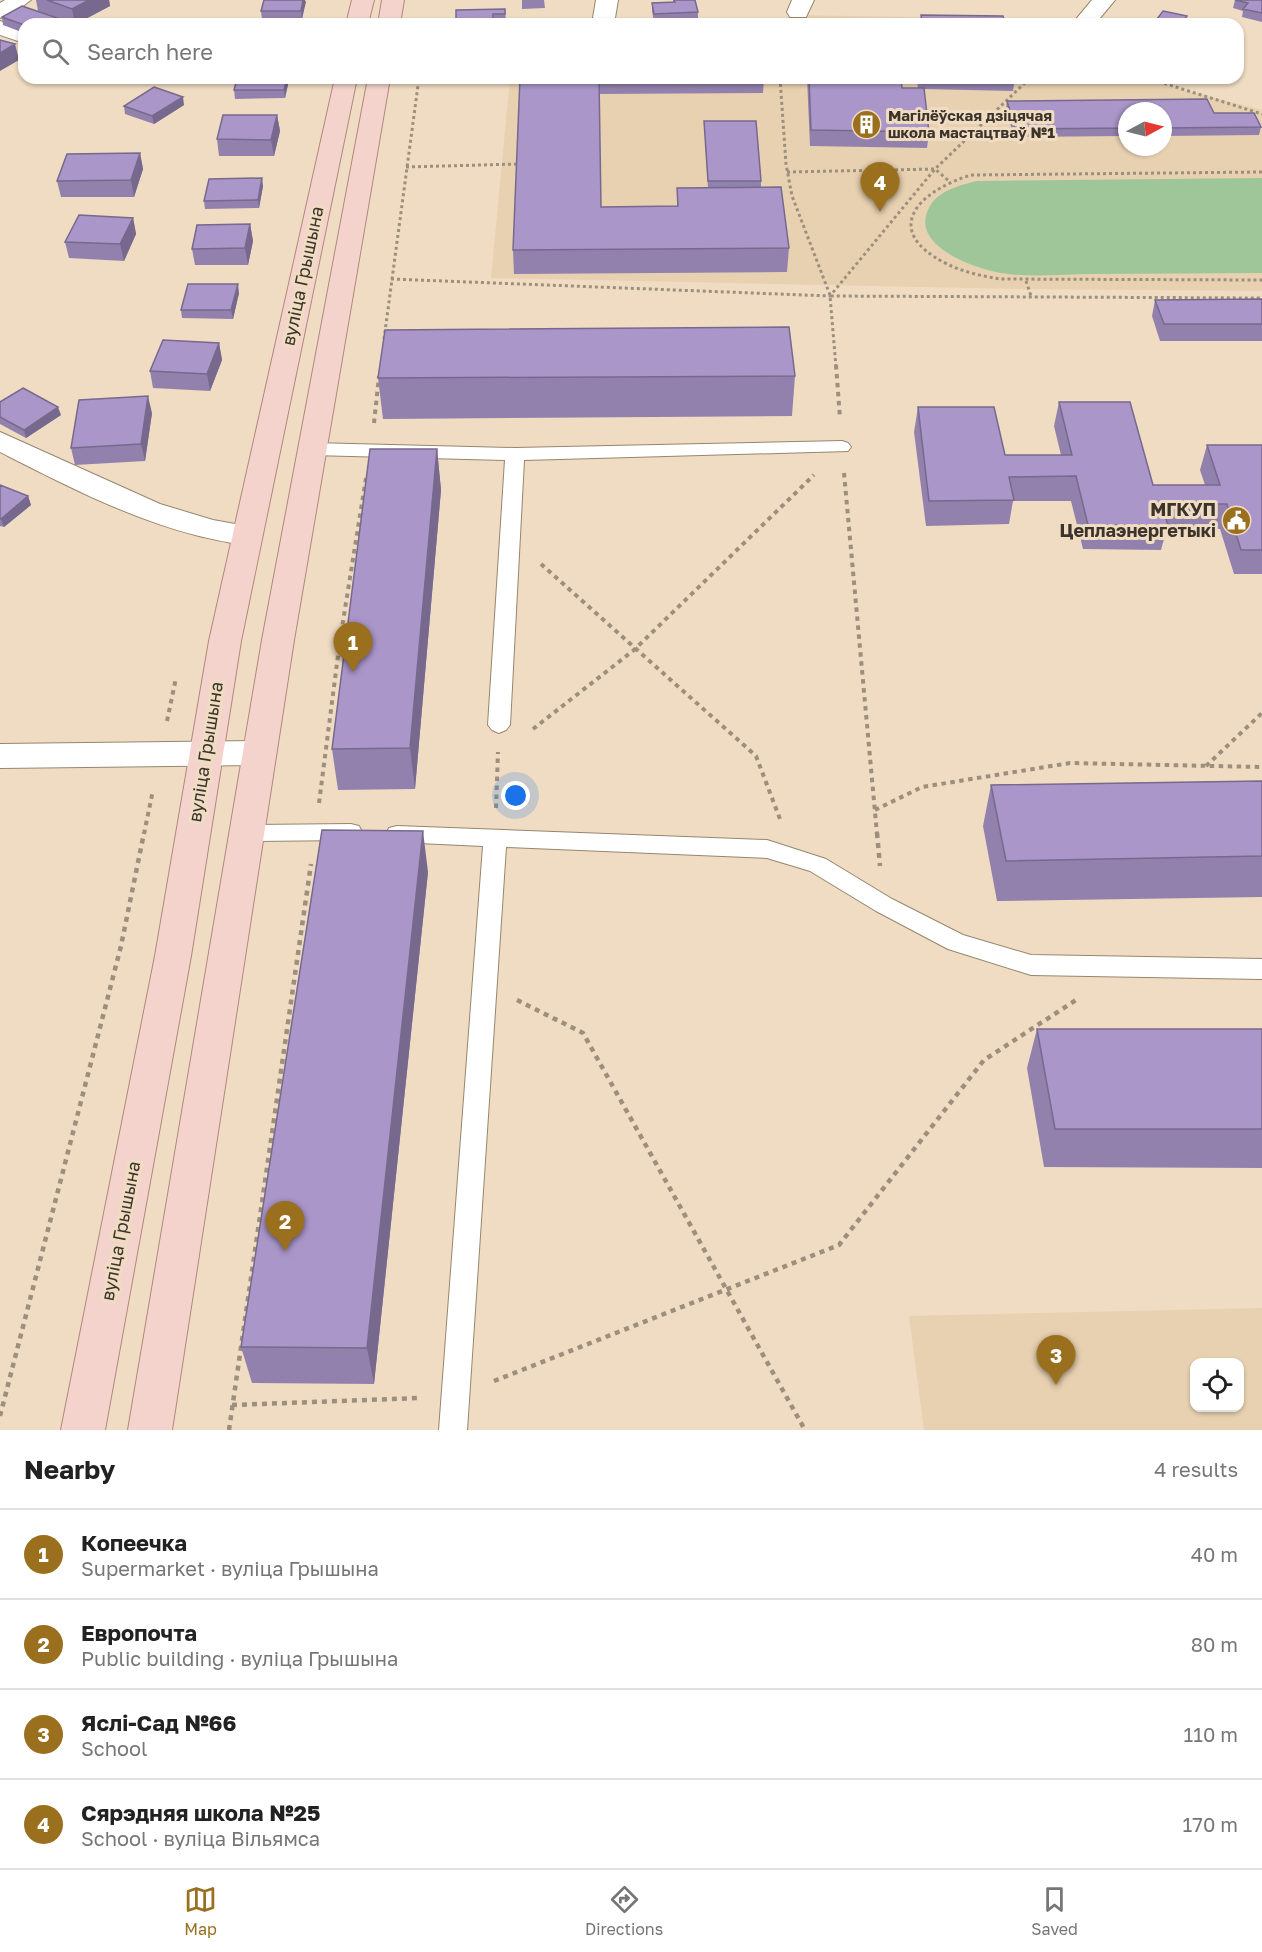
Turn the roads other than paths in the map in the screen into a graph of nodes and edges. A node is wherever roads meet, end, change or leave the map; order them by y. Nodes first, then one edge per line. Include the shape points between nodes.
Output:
1 (20, 0) edge
2 (363, 0) edge
3 (393, 0) edge
4 (606, 0) edge
5 (1104, 0) edge
6 (0, 12) edge
7 (358, 18) edge
8 (390, 18) edge
9 (604, 18) edge
10 (1088, 18) edge
11 (0, 28) edge
12 (18, 34) edge
13 (345, 84) edge
14 (378, 84) edge
15 (0, 441) edge
16 (842, 447) road end
17 (312, 449) junction
18 (515, 454) junction
19 (247, 535) junction
20 (499, 724) road end
21 (259, 753) junction
22 (206, 755) junction
23 (0, 756) edge
24 (246, 832) junction
25 (495, 838) junction
26 (1262, 969) edge
27 (84, 1430) edge
28 (150, 1430) edge
29 (453, 1430) edge

1 - 6 street
2 - 7 main road
3 - 8 main road
4 - 9 street
5 - 10 street
11 - 12 street
13 - 19 main road, вуліца Грышына
14 - 17 main road, вуліца Грышына
15 - 19 street via 142,511 212,531
16 - 18 lane
17 - 18 lane
17 - 21 main road, вуліца Грышына
18 - 20 lane
19 - 22 main road, вуліца Грышына
21 - 22 street
21 - 24 main road, вуліца Грышына
22 - 23 street
22 - 27 main road, вуліца Грышына via 173,956
24 - 25 lane
24 - 28 main road, вуліца Грышына
25 - 26 lane via 767,849 818,866 956,942 1031,965
25 - 29 lane

